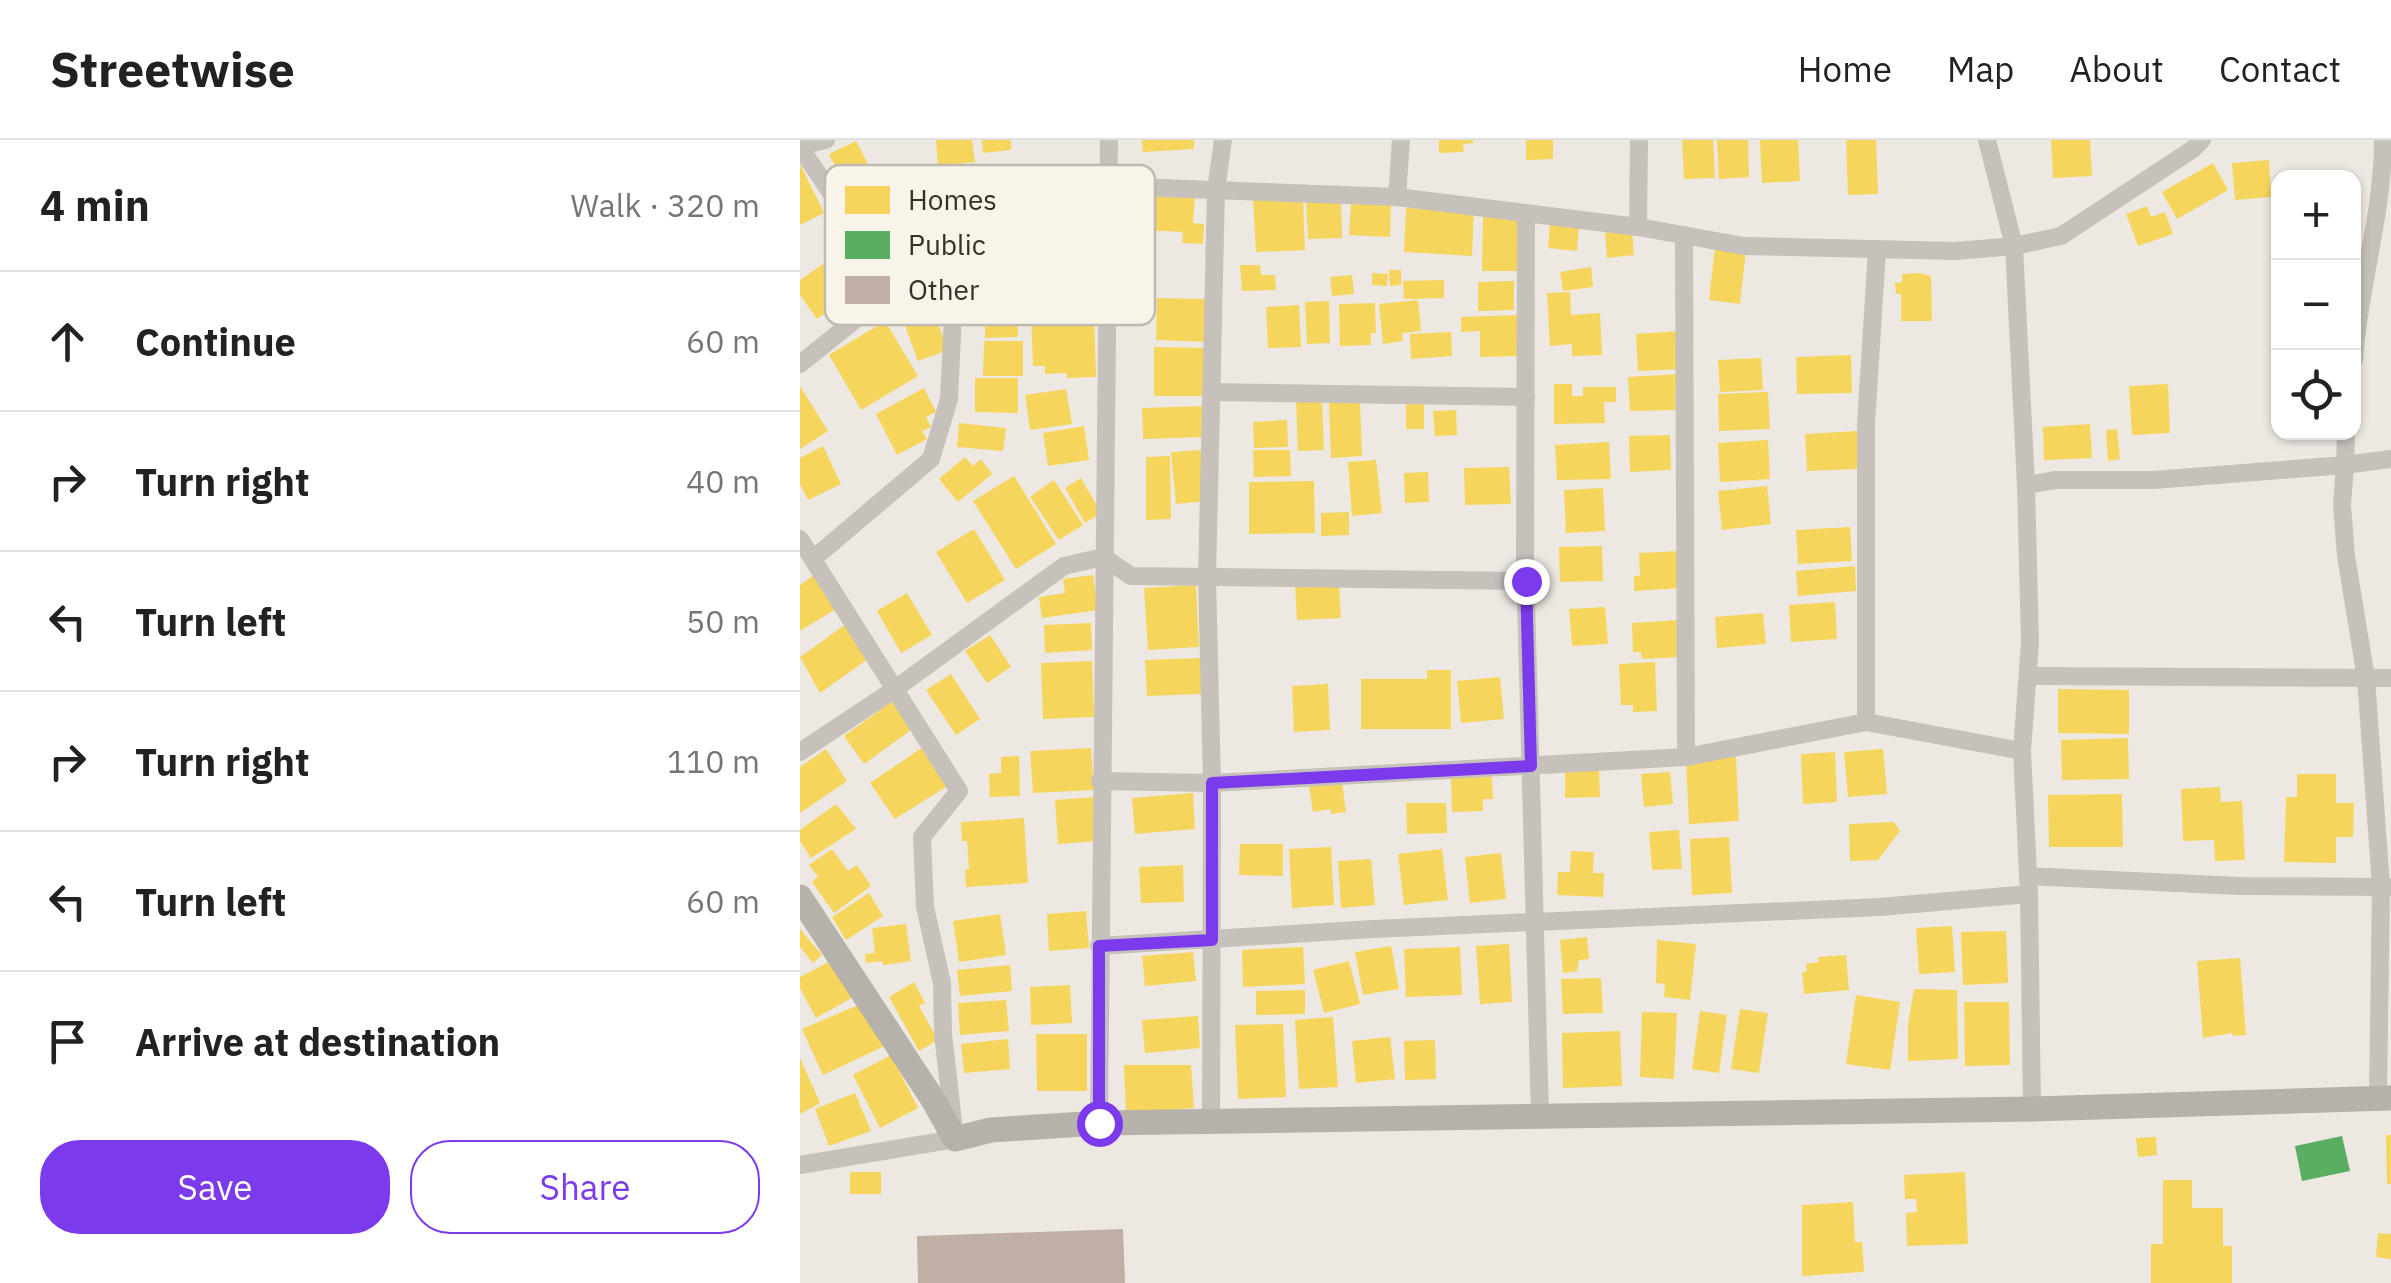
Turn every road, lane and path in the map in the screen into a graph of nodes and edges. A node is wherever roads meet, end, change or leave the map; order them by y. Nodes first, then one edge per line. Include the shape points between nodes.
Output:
1 (826, 140) edge
2 (1222, 140) edge
3 (1402, 140) edge
4 (1639, 140) edge
5 (1987, 140) edge
6 (2202, 140) edge
7 (2383, 140) edge
8 (800, 146) edge
9 (825, 183) edge
10 (1155, 188) edge
11 (1216, 190) junction
12 (1397, 197) junction
13 (1526, 213) junction
14 (1638, 227) junction
15 (1684, 235) junction
16 (2014, 246) junction
17 (1877, 250) junction
18 (849, 325) edge
19 (952, 325) edge
20 (1107, 325) edge
21 (2355, 350) edge
22 (800, 364) edge
23 (1211, 392) junction
24 (1526, 397) junction
25 (2346, 440) edge
26 (2391, 459) edge
27 (2345, 464) junction
28 (2026, 485) junction
29 (800, 539) edge
30 (1102, 557) junction
31 (813, 558) junction
32 (1207, 578) junction
33 (1526, 581) junction
34 (2028, 676) junction
35 (2366, 678) junction
36 (2391, 678) edge
37 (895, 689) junction
38 (1866, 722) junction
39 (2022, 751) junction
40 (800, 752) edge
41 (1686, 757) junction
42 (1531, 766) junction
43 (1100, 781) junction
44 (1212, 783) junction
45 (2029, 886) junction
46 (2386, 887) edge
47 (800, 897) edge
48 (1536, 922) junction
49 (1212, 940) junction
50 (1099, 946) junction
51 (2385, 1098) edge
52 (2032, 1109) junction
53 (1540, 1116) junction
54 (1099, 1123) junction
55 (1211, 1123) junction
56 (955, 1140) junction
57 (800, 1165) edge

1 - 8 street
2 - 11 street
3 - 12 street
4 - 14 street
5 - 16 street
6 - 16 street via 2061,236
7 - 21 street
8 - 9 street
10 - 11 street
11 - 12 street
11 - 23 street
12 - 13 street
13 - 14 street
13 - 24 street
14 - 15 street
15 - 17 street via 1744,246
15 - 41 street
16 - 17 street
16 - 28 street
17 - 38 street via 1866,424
18 - 22 street
19 - 31 street via 949,399 931,459
20 - 30 street
23 - 24 street
23 - 32 street
24 - 33 street
25 - 27 street
26 - 27 street
27 - 28 street
27 - 35 street via 2346,556
28 - 34 street
29 - 31 street
30 - 32 street via 1131,576
30 - 37 street via 1064,566
30 - 43 street
31 - 37 street
32 - 33 street
32 - 44 street
33 - 42 street
34 - 35 street
34 - 39 street
35 - 36 street
35 - 46 street
37 - 40 street
37 - 56 street via 959,792 922,837
38 - 39 street
38 - 41 street
39 - 45 street
41 - 42 street
42 - 44 street
42 - 48 street
43 - 44 street
43 - 50 street
44 - 49 street
45 - 46 street
45 - 48 street via 1880,908
45 - 52 street
46 - 51 street
47 - 56 street
48 - 49 street
48 - 53 street
49 - 50 street
49 - 55 street
50 - 54 street
51 - 52 street
52 - 53 street
53 - 55 street
54 - 55 street
54 - 56 street via 991,1130
56 - 57 street

